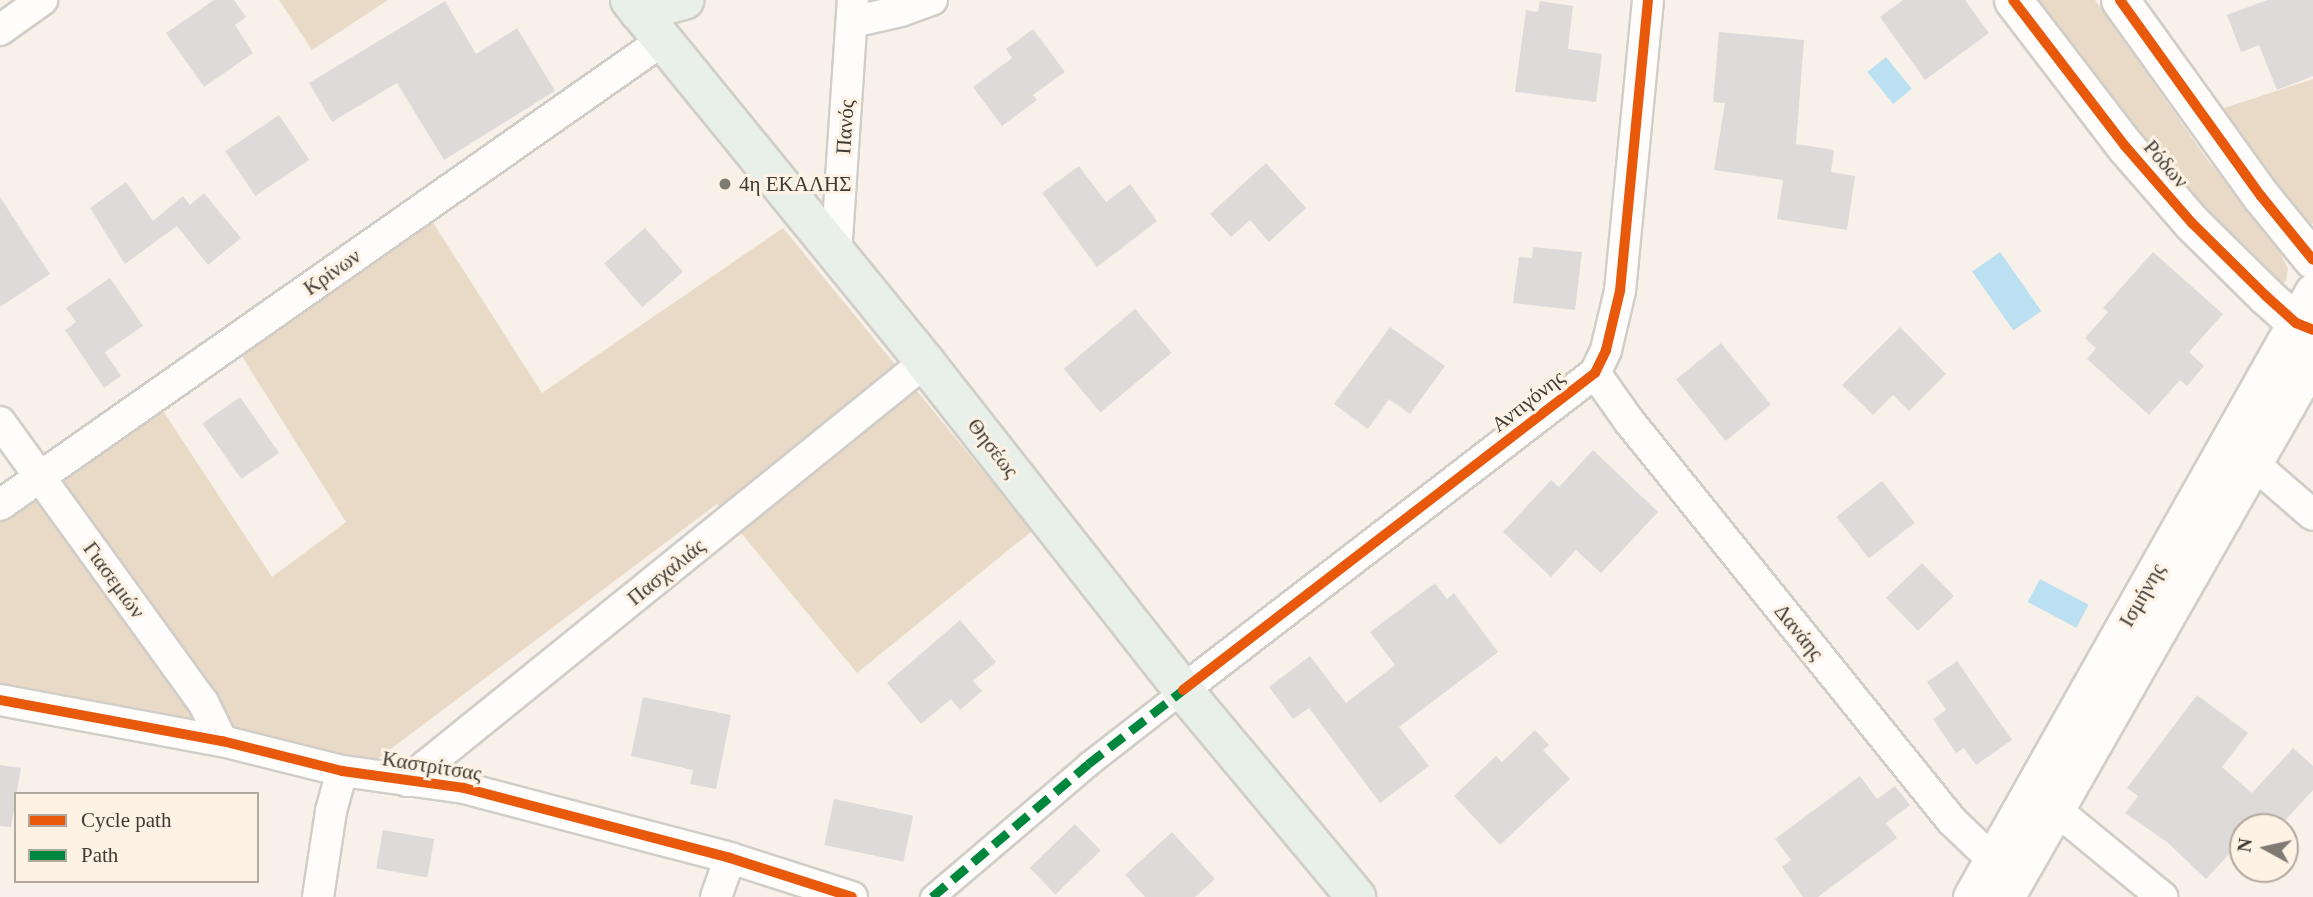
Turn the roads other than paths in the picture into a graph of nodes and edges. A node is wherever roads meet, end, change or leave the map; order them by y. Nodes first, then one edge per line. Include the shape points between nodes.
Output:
1 (42, 0) edge
2 (684, 0) edge
3 (932, 0) edge
4 (1648, 0) edge
5 (2013, 0) edge
6 (2120, 0) edge
7 (852, 11) edge
8 (644, 17) edge
9 (0, 30) edge
10 (836, 254) junction
11 (2313, 260) edge
12 (2307, 315) edge
13 (2313, 358) edge
14 (925, 362) junction
15 (1595, 373) junction
16 (0, 422) edge
17 (2253, 463) junction
18 (39, 478) junction
19 (0, 505) edge
20 (2313, 515) edge
21 (1183, 690) junction
22 (0, 700) edge
23 (222, 741) junction
24 (342, 771) junction
25 (407, 781) junction
26 (2043, 800) junction
27 (730, 858) junction
28 (2005, 878) edge
29 (318, 897) edge
30 (716, 897) edge
31 (852, 897) edge
32 (932, 897) edge
33 (1356, 897) edge
34 (1972, 897) edge
35 (2162, 897) edge

1 - 9 street
2 - 8 main road
3 - 7 street via 901,11
4 - 15 street, Αντιγόνης via 1620,291 1606,350
5 - 12 street, Ρόδων via 2125,146 2228,262
6 - 11 street via 2261,196
7 - 10 street, Πανός
8 - 10 main road, Θησέως
8 - 18 street, Κρίνων
10 - 14 main road, Θησέως
12 - 26 street, Ισμήνης
13 - 17 street, Ισμήνης
14 - 21 main road, Θησέως
14 - 25 street, Πασχαλιάς
15 - 21 street, Αντιγόνης
15 - 28 street, Δανάης via 1952,821
16 - 18 street, Γιασεμιών
17 - 20 street
17 - 26 street, Ισμήνης
18 - 19 street, Κρίνων
18 - 23 street, Γιασεμιών via 203,702
21 - 32 street
21 - 33 main road, Θησέως
22 - 23 street, Καστρίτσας
23 - 24 street, Καστρίτσας
24 - 25 street, Καστρίτσας
24 - 29 street
25 - 27 street, Καστρίτσας via 464,788
26 - 28 street, Ισμήνης
26 - 35 street
27 - 30 street
27 - 31 street, Καστρίτσας
28 - 34 street, Ισμήνης

